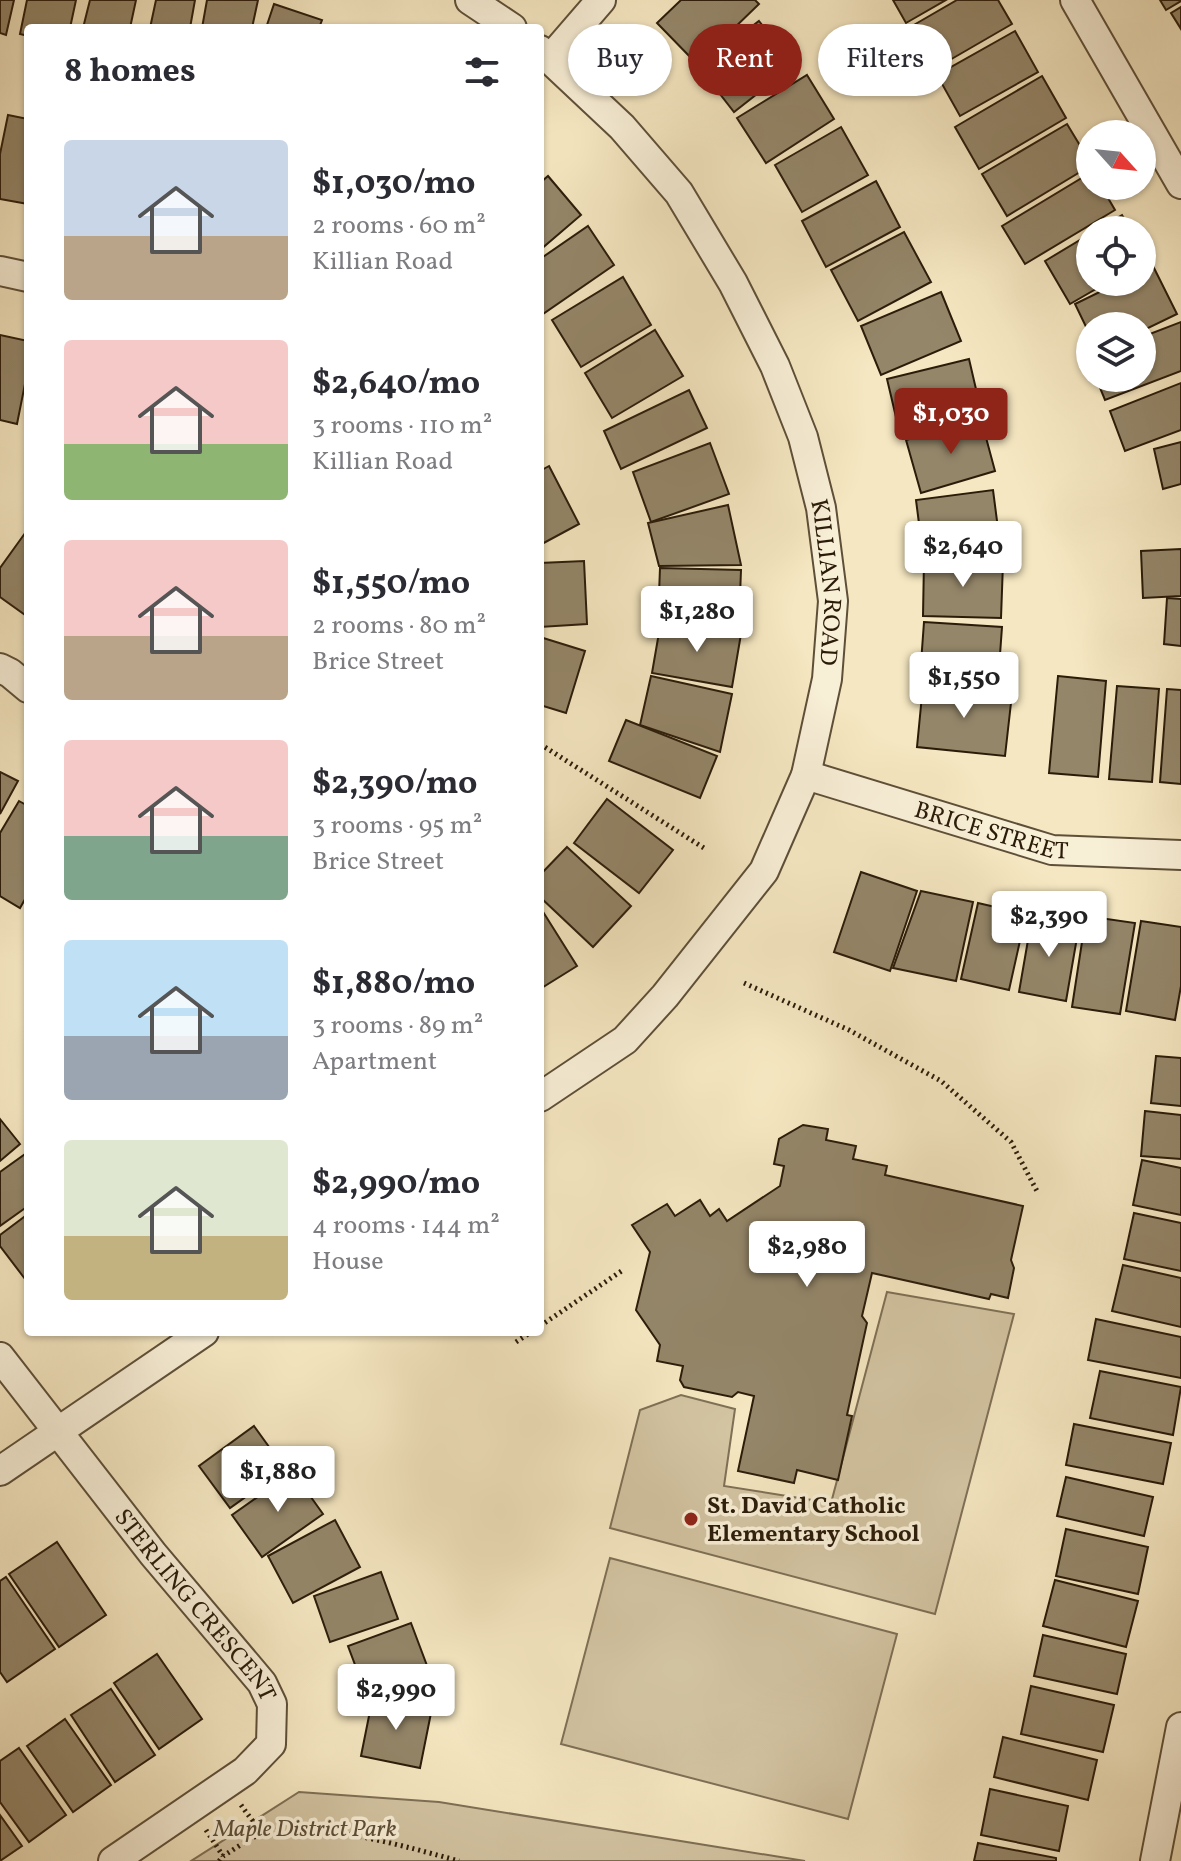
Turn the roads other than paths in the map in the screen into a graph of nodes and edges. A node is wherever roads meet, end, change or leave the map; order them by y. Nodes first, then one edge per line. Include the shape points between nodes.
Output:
1 (470, 0) edge
2 (601, 0) edge
3 (1075, 0) edge
4 (506, 24) edge
5 (546, 54) edge
6 (1181, 184) edge
7 (0, 271) edge
8 (24, 276) edge
9 (0, 668) edge
10 (24, 685) edge
11 (806, 775) junction
12 (1181, 855) edge
13 (544, 1094) edge
14 (198, 1336) edge
15 (0, 1357) edge
16 (59, 1433) junction
17 (0, 1471) edge
18 (1181, 1727) edge
19 (113, 1861) edge
20 (1155, 1861) edge

1 - 4 street
2 - 5 street
3 - 6 street
5 - 11 street, KILLIAN ROAD via 622,127 679,193 733,283 803,437 821,508 833,601 827,679
7 - 8 street
9 - 10 street
11 - 12 street, BRICE STREET via 1052,850
11 - 13 street, KILLIAN ROAD via 764,871 665,996 625,1040
14 - 16 street
15 - 16 street, STERLING CRESCENT
16 - 17 street
16 - 19 street, STERLING CRESCENT via 235,1648 272,1704 271,1744 245,1771
18 - 20 street

